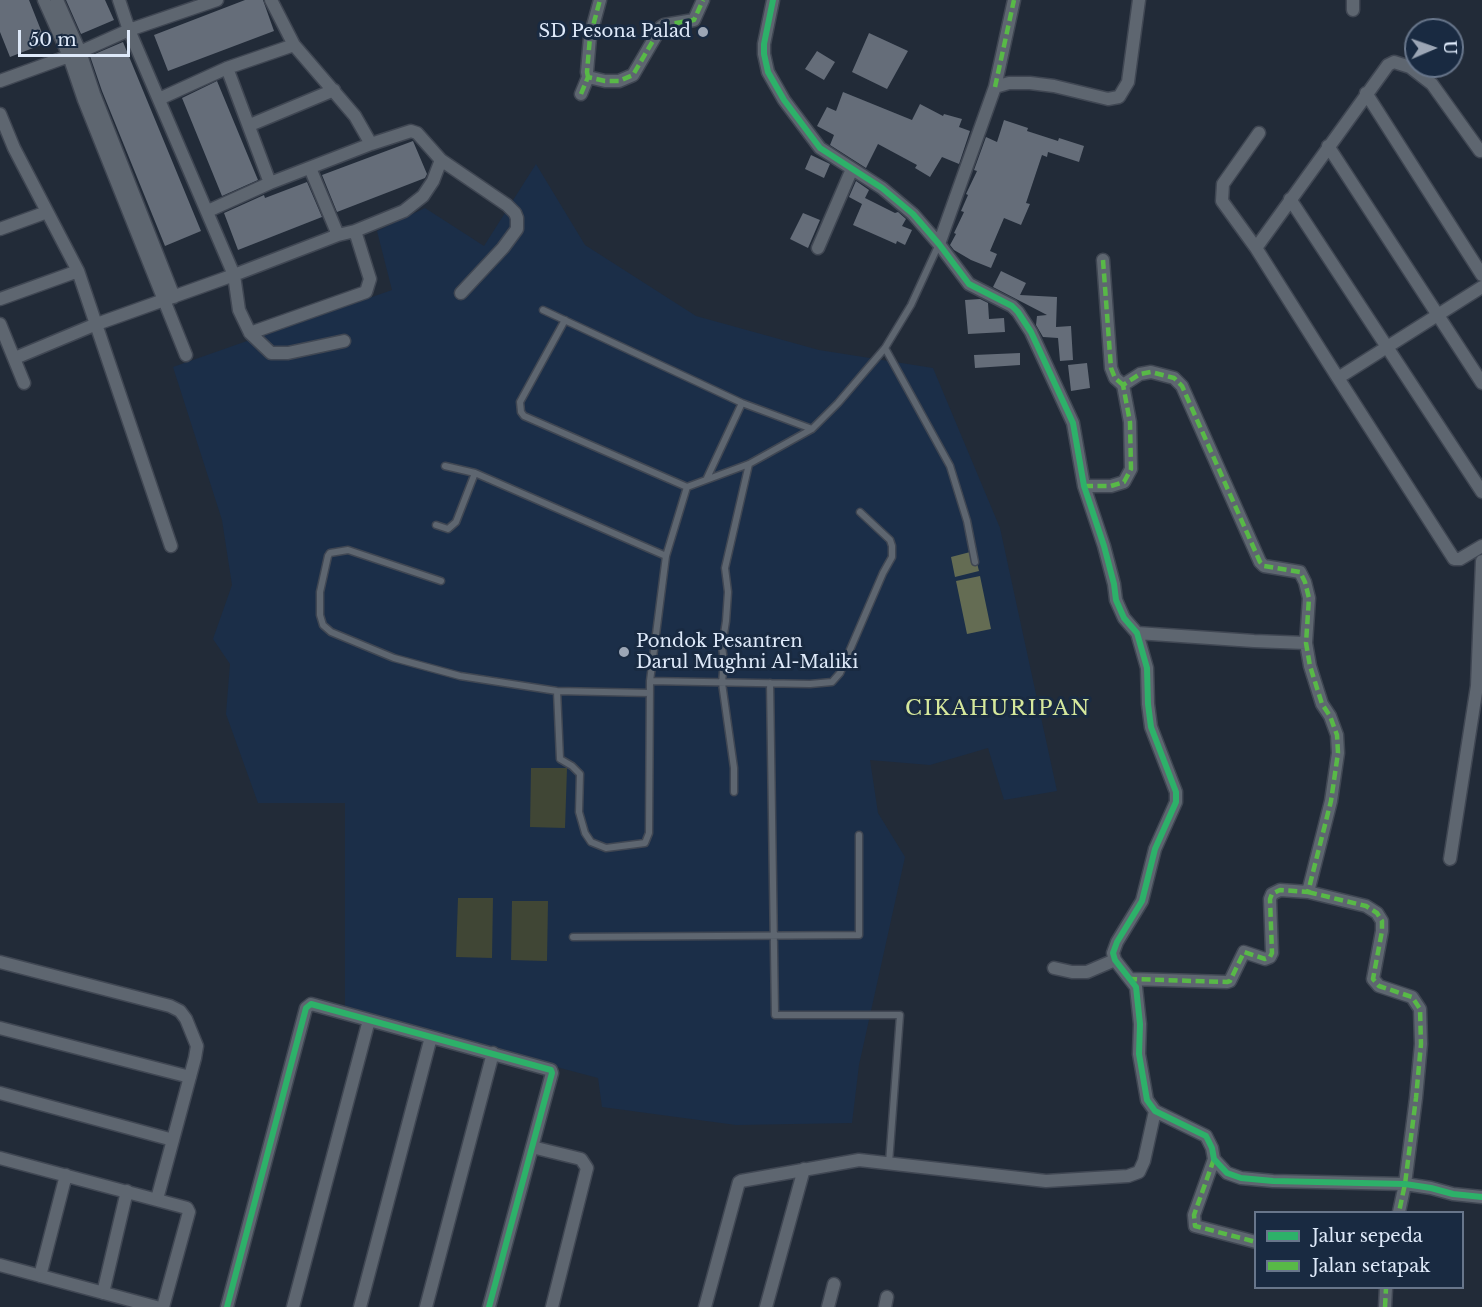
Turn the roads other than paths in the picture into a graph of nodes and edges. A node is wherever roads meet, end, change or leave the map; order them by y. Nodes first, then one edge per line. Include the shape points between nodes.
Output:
1 (119, 0) edge
2 (217, 0) edge
3 (271, 0) edge
4 (600, 0) edge
5 (703, 0) edge
6 (773, 0) edge
7 (1014, 0) edge
8 (1139, 0) edge
9 (52, 4) edge
10 (129, 30) junction
11 (294, 45) junction
12 (74, 54) junction
13 (227, 68) junction
14 (588, 77) junction
15 (0, 81) edge
16 (995, 87) junction
17 (334, 90) junction
18 (1366, 93) junction
19 (581, 94) dead end
20 (159, 99) junction
21 (0, 114) edge
22 (250, 125) junction
23 (1259, 133) dead end
24 (371, 144) junction
25 (1328, 146) junction
26 (14, 148) junction
27 (1481, 149) edge
28 (0, 152) edge
29 (441, 160) junction
30 (310, 168) junction
31 (852, 169) junction
32 (270, 183) junction
33 (1290, 199) junction
34 (208, 211) junction
35 (46, 212) junction
36 (0, 229) edge
37 (356, 231) junction
38 (338, 235) junction
39 (939, 244) junction
40 (818, 248) dead end
41 (1256, 248) junction
42 (1103, 260) dead end
43 (78, 271) junction
44 (234, 275) junction
45 (1482, 275) edge
46 (1482, 287) edge
47 (461, 293) dead end
48 (0, 299) edge
49 (168, 299) junction
50 (543, 310) dead end
51 (1437, 316) junction
52 (565, 320) junction
53 (0, 324) edge
54 (94, 325) junction
55 (250, 333) junction
56 (344, 341) dead end
57 (885, 348) junction
58 (1386, 348) junction
59 (186, 355) dead end
60 (15, 358) junction
61 (1338, 378) junction
62 (24, 383) dead end
63 (1482, 383) edge
64 (1123, 385) junction
65 (742, 403) junction
66 (812, 429) junction
67 (748, 464) junction
68 (445, 466) dead end
69 (475, 473) junction
70 (707, 478) junction
71 (1084, 486) junction
72 (687, 487) junction
73 (1482, 492) edge
74 (860, 512) dead end
75 (436, 525) dead end
76 (171, 546) dead end
77 (1482, 546) edge
78 (666, 556) junction
79 (1482, 561) edge
80 (975, 562) dead end
81 (441, 581) dead end
82 (1137, 633) junction
83 (1306, 643) junction
84 (650, 681) junction
85 (722, 683) junction
86 (770, 683) junction
87 (1480, 686) edge
88 (557, 691) junction
89 (650, 693) junction
90 (734, 792) dead end
91 (859, 835) dead end
92 (1450, 859) dead end
93 (1308, 891) junction
94 (774, 936) junction
95 (573, 937) dead end
96 (1115, 960) junction
97 (0, 962) edge
98 (1054, 968) dead end
99 (1131, 979) junction
100 (369, 1020) junction
101 (0, 1028) edge
102 (430, 1037) junction
103 (493, 1053) junction
104 (190, 1077) junction
105 (0, 1093) edge
106 (1155, 1111) junction
107 (173, 1140) junction
108 (532, 1147) junction
109 (0, 1158) edge
110 (1214, 1160) junction
111 (889, 1163) junction
112 (804, 1169) junction
113 (66, 1175) junction
114 (1405, 1185) junction
115 (127, 1191) junction
116 (1482, 1197) edge
117 (157, 1199) junction
118 (1399, 1211) edge
119 (1254, 1241) edge
120 (0, 1265) edge
121 (40, 1276) junction
122 (834, 1284) dead end
123 (1386, 1289) edge
124 (103, 1293) junction
125 (156, 1307) edge
126 (163, 1307) edge
127 (227, 1307) edge
128 (293, 1307) edge
129 (360, 1307) edge
130 (426, 1307) edge
131 (489, 1307) edge
132 (552, 1307) edge
133 (705, 1307) edge
134 (766, 1307) edge
135 (828, 1307) edge
136 (1385, 1307) edge

1 - 10 street
2 - 10 street
3 - 11 street
4 - 14 street via 590,37
5 - 14 street via 694,20 661,27 633,75 619,81
6 - 31 street via 764,44 774,85 820,148
7 - 16 street
8 - 16 street via 1128,82 1119,96 1108,99 1030,83
9 - 12 street
10 - 12 street
10 - 20 street
11 - 13 street
11 - 17 street
12 - 15 street
12 - 49 street
13 - 20 street
13 - 22 street
14 - 19 street
16 - 39 street
17 - 22 street
17 - 24 street
18 - 25 street
18 - 27 street via 1388,65 1394,62 1410,67 1432,84
18 - 45 street
20 - 34 street
21 - 26 street
22 - 32 street
23 - 41 street via 1223,184 1222,193 1228,211
24 - 29 street via 417,132
24 - 30 street
25 - 33 street
25 - 51 street
26 - 28 street
26 - 35 street
29 - 37 street via 423,196 404,211
29 - 47 street via 507,205 518,224 503,248
30 - 32 street
30 - 38 street
31 - 39 street via 913,214
31 - 40 street
32 - 34 street
33 - 41 street
33 - 58 street
34 - 44 street
35 - 36 street
35 - 43 street
37 - 38 street
37 - 55 street via 370,279 366,292
38 - 44 street
39 - 57 lane via 911,305
39 - 71 street via 969,284 1012,306 1031,332 1073,423
41 - 61 street
42 - 64 street via 1111,368
43 - 48 street
43 - 54 street
44 - 49 street
44 - 55 street via 236,299
46 - 51 street
49 - 54 street
49 - 59 street
50 - 52 lane
51 - 58 street
51 - 63 street
52 - 65 lane
52 - 72 lane via 520,402 521,412
53 - 60 street
54 - 60 street
54 - 76 street
55 - 56 street via 271,353
57 - 66 lane
57 - 80 lane via 950,466
58 - 61 street
58 - 73 street
60 - 62 street
61 - 77 street via 1454,559
64 - 71 street via 1132,454 1128,475 1118,484
64 - 83 street via 1151,372 1174,378 1182,386 1260,562 1300,572 1305,582 1309,598
65 - 66 lane
65 - 70 lane
66 - 67 lane
67 - 70 lane
67 - 85 lane via 725,568 728,592
68 - 69 lane
69 - 75 lane via 456,522 448,529
69 - 78 lane
70 - 72 lane
71 - 82 street via 1120,612
72 - 78 lane
74 - 86 lane via 890,540 892,557 840,674 832,682
78 - 84 lane
79 - 87 street
81 - 88 lane via 348,550 337,552 328,556 320,592 320,615 331,632 394,658 460,676
82 - 83 street
82 - 96 street via 1147,668 1151,727 1176,792 1176,802 1155,849 1142,901 1117,942
83 - 93 street via 1322,704 1334,724 1338,753 1331,801
84 - 85 lane
84 - 89 lane
85 - 86 lane
85 - 90 lane
86 - 94 lane
87 - 92 street
88 - 89 lane
88 - 89 lane via 560,759 580,774 579,812 585,833 591,842 606,848 645,843 649,833
91 - 94 lane via 859,935
93 - 99 street via 1280,890 1272,894 1272,954 1265,959 1244,952 1230,981
93 - 114 street via 1366,906 1377,913 1382,931 1373,979 1379,986 1412,997 1420,1009 1420,1055
94 - 95 lane
94 - 111 lane via 775,1015 900,1015
96 - 98 street via 1087,972
96 - 99 street
97 - 104 street via 180,1011 197,1046
99 - 106 street via 1138,996 1142,1079 1147,1100
100 - 102 street
100 - 127 street via 308,1004
100 - 128 street
101 - 104 street
102 - 103 street
102 - 129 street
103 - 108 street via 552,1071
103 - 130 street
104 - 107 street
105 - 107 street
106 - 110 street via 1206,1136
106 - 111 street via 1144,1161 1139,1172 1128,1176 1046,1181
107 - 117 street
108 - 131 street
108 - 132 street via 581,1159 587,1168
109 - 113 street
110 - 114 street via 1227,1173 1257,1181
110 - 119 street via 1194,1218 1195,1226
111 - 112 street via 859,1160
112 - 133 street via 739,1182
112 - 134 street
113 - 115 street
113 - 121 street
114 - 116 street
114 - 118 street
115 - 117 street
115 - 124 street
117 - 126 street via 189,1210
120 - 121 street
121 - 124 street
122 - 135 street
123 - 136 street
124 - 125 street

